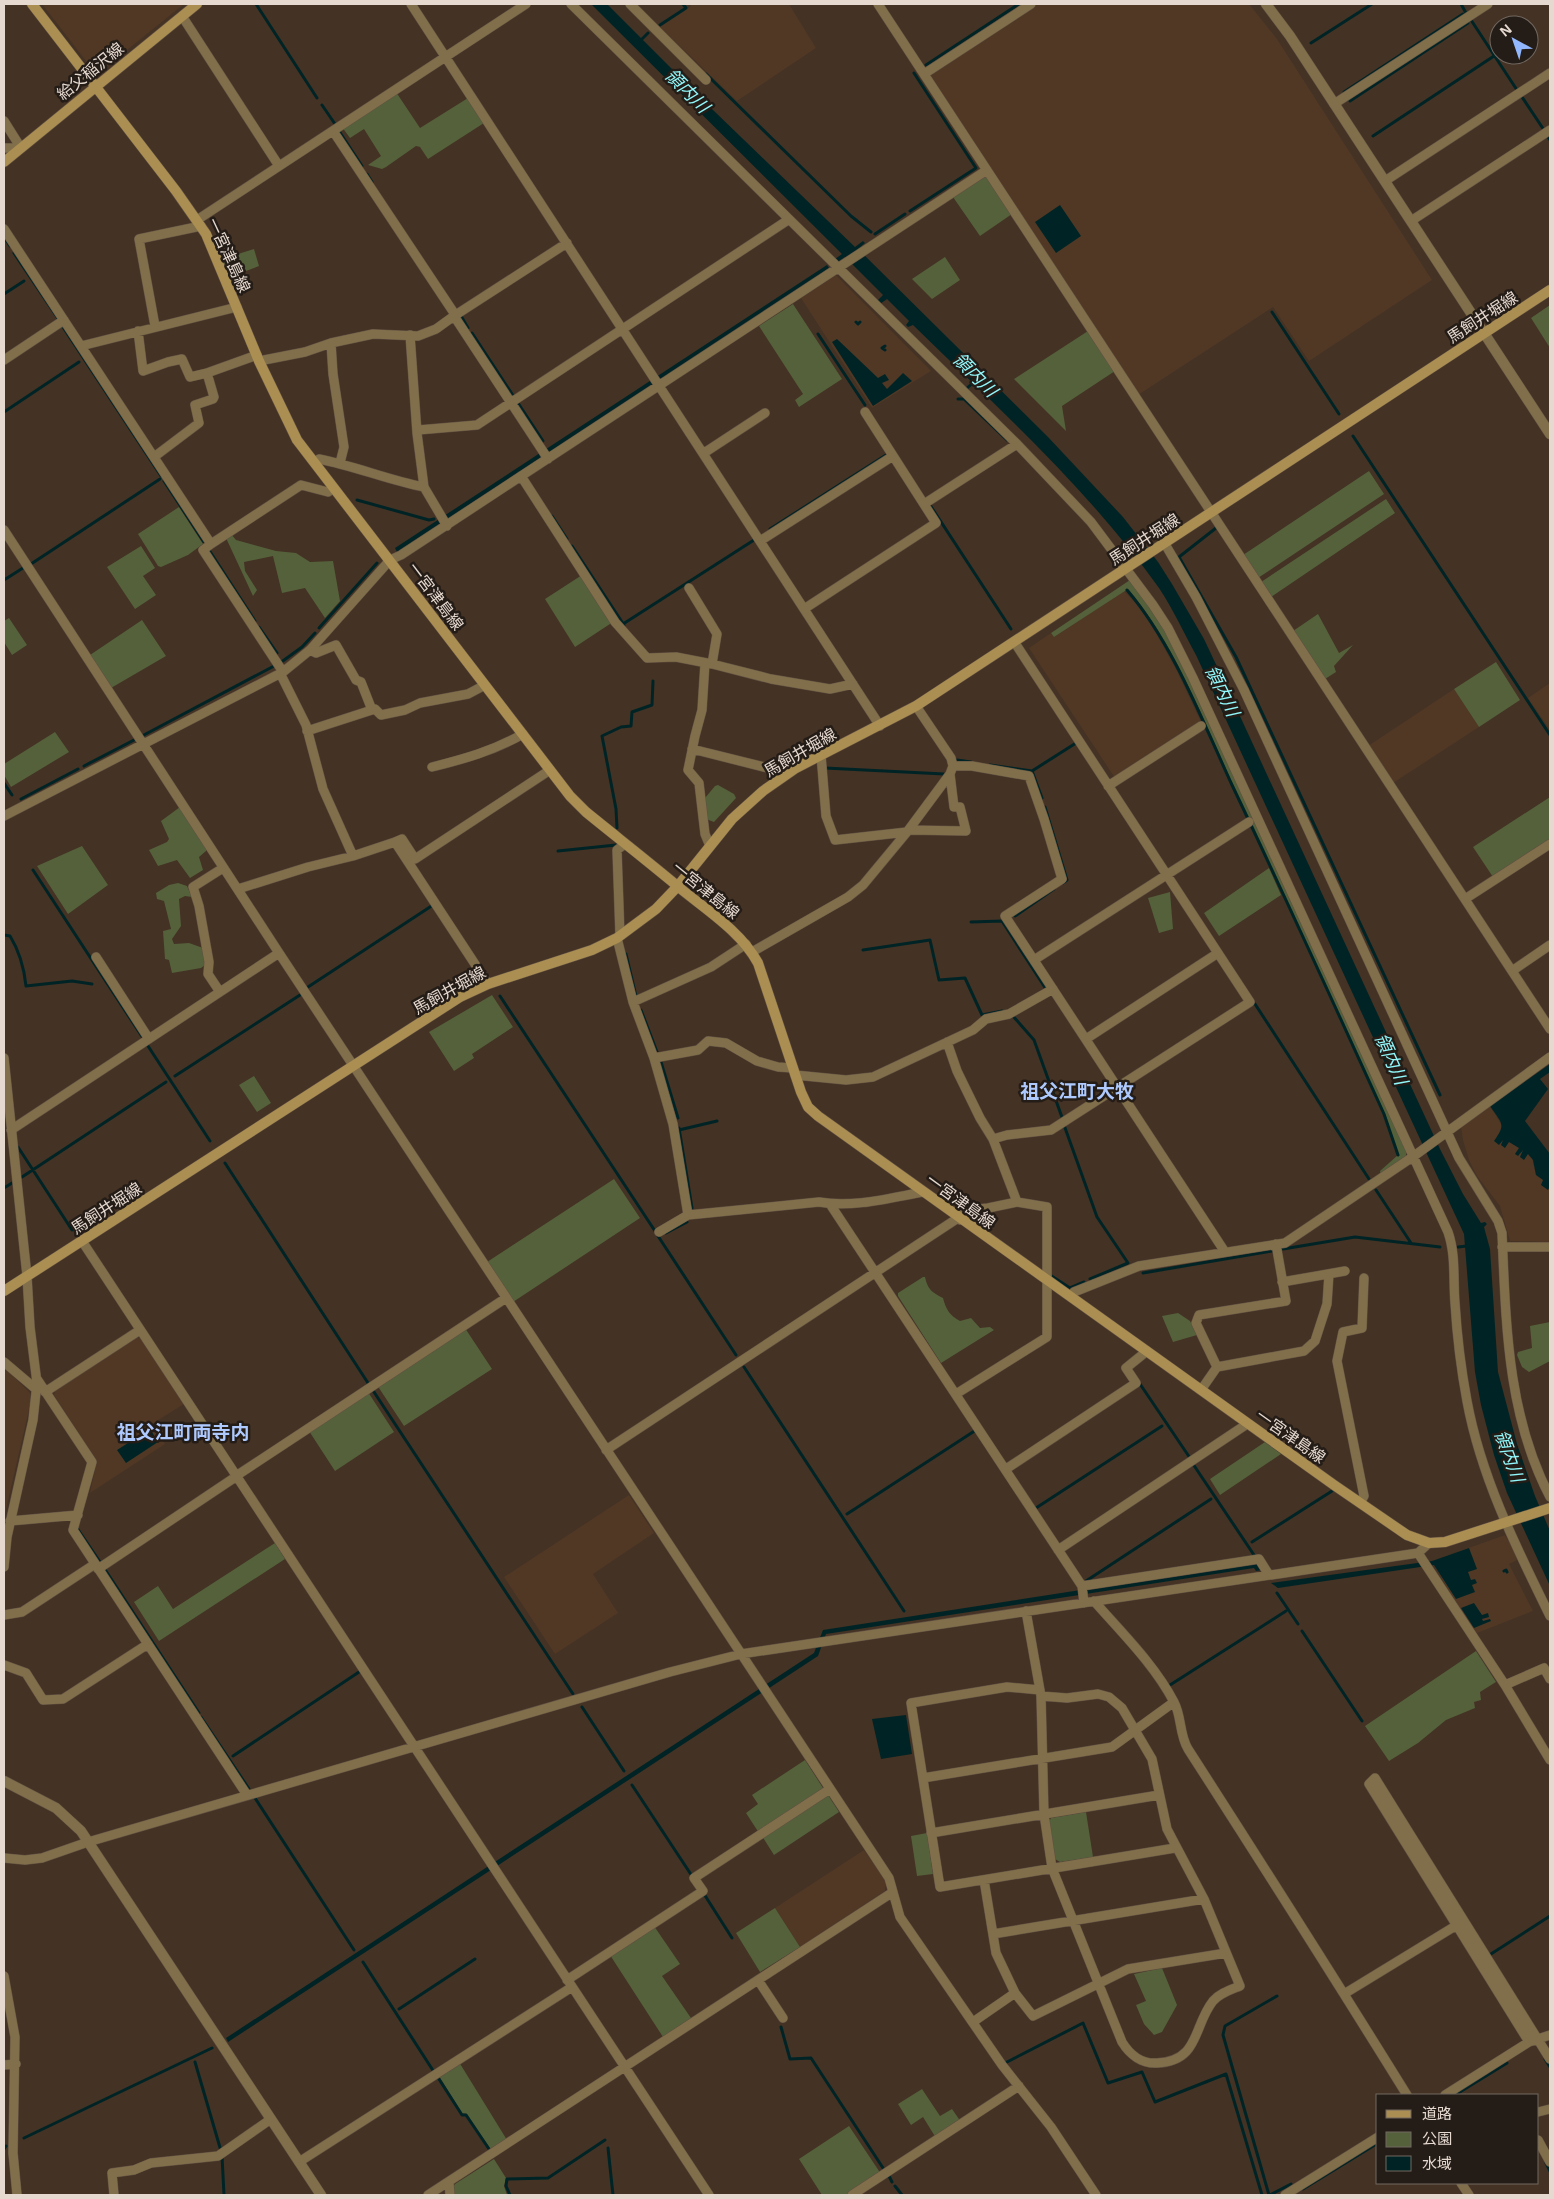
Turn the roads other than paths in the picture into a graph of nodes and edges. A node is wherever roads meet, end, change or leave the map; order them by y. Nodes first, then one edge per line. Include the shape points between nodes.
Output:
1 (32, 4) edge
2 (197, 4) edge
3 (413, 4) edge
4 (526, 4) edge
5 (571, 4) edge
6 (630, 4) edge
7 (878, 4) edge
8 (1031, 4) edge
9 (1266, 4) edge
10 (1468, 4) edge
11 (1488, 4) edge
12 (1474, 13) junction
13 (182, 16) junction
14 (446, 56) junction
15 (1550, 73) edge
16 (924, 74) junction
17 (706, 80) dead end
18 (95, 86) junction
19 (1334, 104) junction
20 (4, 121) edge
21 (1550, 130) edge
22 (333, 131) junction
23 (4, 148) edge
24 (21, 148) junction
25 (4, 162) edge
26 (279, 166) junction
27 (987, 170) junction
28 (1385, 181) junction
29 (788, 220) junction
30 (1411, 221) junction
31 (199, 223) junction
32 (4, 229) edge
33 (567, 243) junction
34 (838, 268) junction
35 (1550, 290) edge
36 (237, 307) junction
37 (455, 316) junction
38 (64, 320) junction
39 (155, 326) junction
40 (623, 329) junction
41 (138, 331) junction
42 (1485, 333) junction
43 (410, 335) junction
44 (331, 343) junction
45 (81, 346) junction
46 (258, 358) junction
47 (4, 360) edge
48 (207, 372) junction
49 (657, 381) junction
50 (511, 403) junction
51 (865, 412) dead end
52 (765, 414) dead end
53 (418, 430) junction
54 (1550, 434) edge
55 (1017, 444) junction
56 (704, 453) junction
57 (545, 455) junction
58 (893, 456) junction
59 (154, 457) junction
60 (314, 462) junction
61 (340, 463) junction
62 (521, 476) junction
63 (424, 487) junction
64 (334, 488) junction
65 (924, 504) junction
66 (1212, 513) junction
67 (444, 522) junction
68 (4, 530) edge
69 (760, 541) junction
70 (211, 544) junction
71 (1165, 544) junction
72 (390, 560) junction
73 (1127, 569) junction
74 (688, 588) dead end
75 (804, 609) junction
76 (1014, 643) junction
77 (310, 650) junction
78 (709, 663) junction
79 (281, 672) junction
80 (853, 684) junction
81 (485, 685) junction
82 (916, 706) junction
83 (372, 710) junction
84 (880, 726) junction
85 (1201, 726) dead end
86 (307, 731) junction
87 (523, 734) junction
88 (142, 744) junction
89 (692, 749) junction
90 (821, 755) junction
91 (432, 767) dead end
92 (550, 770) junction
93 (951, 770) junction
94 (780, 779) junction
95 (1108, 786) junction
96 (4, 816) edge
97 (1249, 822) dead end
98 (908, 831) junction
99 (395, 842) junction
100 (625, 844) junction
101 (1550, 844) edge
102 (710, 846) junction
103 (353, 856) junction
104 (224, 868) junction
105 (1167, 875) junction
106 (678, 886) junction
107 (238, 889) junction
108 (1465, 899) junction
109 (619, 937) junction
110 (1550, 945) edge
111 (749, 948) junction
112 (279, 953) junction
113 (1218, 953) junction
114 (96, 957) dead end
115 (1034, 960) junction
116 (1512, 971) junction
117 (488, 984) junction
118 (1053, 989) junction
119 (220, 992) junction
120 (633, 1002) junction
121 (1550, 1029) edge
122 (149, 1039) junction
123 (1086, 1039) junction
124 (947, 1042) junction
125 (1550, 1057) edge
126 (4, 1058) edge
127 (654, 1058) junction
128 (354, 1066) junction
129 (794, 1071) junction
130 (1118, 1089) junction
131 (11, 1130) junction
132 (1447, 1131) junction
133 (993, 1139) junction
134 (1413, 1156) junction
135 (923, 1192) junction
136 (1017, 1202) junction
137 (830, 1204) junction
138 (688, 1216) junction
139 (959, 1219) junction
140 (659, 1232) dead end
141 (82, 1241) junction
142 (1276, 1244) junction
143 (1502, 1247) junction
144 (1550, 1247) edge
145 (1225, 1252) junction
146 (1345, 1271) dead end
147 (876, 1272) junction
148 (1329, 1274) junction
149 (27, 1276) junction
150 (1364, 1278) dead end
151 (1046, 1279) junction
152 (1282, 1282) junction
153 (4, 1291) edge
154 (1072, 1297) junction
155 (506, 1298) junction
156 (140, 1330) junction
157 (1147, 1351) junction
158 (4, 1362) edge
159 (1217, 1367) junction
160 (1201, 1390) junction
161 (41, 1391) junction
162 (956, 1394) junction
163 (1248, 1424) junction
164 (606, 1450) junction
165 (1006, 1469) junction
166 (236, 1476) junction
167 (1550, 1496) edge
168 (1360, 1503) junction
169 (1550, 1508) edge
170 (78, 1516) junction
171 (10, 1521) junction
172 (1506, 1523) junction
173 (1429, 1543) junction
174 (5, 1549) edge
175 (1058, 1550) junction
176 (1422, 1560) junction
177 (4, 1566) edge
178 (97, 1567) junction
179 (1269, 1575) junction
180 (1085, 1595) junction
181 (1026, 1612) junction
182 (4, 1615) edge
183 (1550, 1616) edge
184 (148, 1644) junction
185 (740, 1654) junction
186 (4, 1666) edge
187 (1550, 1678) edge
188 (1505, 1685) junction
189 (1040, 1693) junction
190 (1174, 1702) junction
191 (1136, 1730) junction
192 (414, 1747) junction
193 (1042, 1759) junction
194 (1550, 1760) edge
195 (923, 1778) junction
196 (4, 1781) edge
197 (830, 1789) junction
198 (247, 1795) junction
199 (1158, 1795) junction
200 (1044, 1814) junction
201 (932, 1833) junction
202 (88, 1842) junction
203 (1175, 1848) junction
204 (4, 1858) edge
205 (1052, 1868) junction
206 (984, 1880) junction
207 (893, 1892) junction
208 (1204, 1899) junction
209 (1073, 1920) junction
210 (1457, 1925) junction
211 (993, 1934) junction
212 (1226, 1953) junction
213 (758, 1980) junction
214 (4, 1982) edge
215 (570, 1984) junction
216 (1098, 1984) junction
217 (1015, 1993) junction
218 (1344, 1994) junction
219 (783, 2018) dead end
220 (973, 2022) junction
221 (1550, 2036) edge
222 (1534, 2041) junction
223 (1550, 2059) edge
224 (16, 2064) junction
225 (4, 2065) edge
226 (624, 2067) junction
227 (1019, 2086) junction
228 (1406, 2094) edge
229 (1446, 2094) edge
230 (271, 2119) junction
231 (1376, 2138) edge
232 (1539, 2142) edge
233 (299, 2162) junction
234 (1550, 2162) edge
235 (449, 2182) junction
236 (1462, 2184) edge
237 (1292, 2192) edge
238 (17, 2195) edge
239 (114, 2195) edge
240 (321, 2195) edge
241 (428, 2195) edge
242 (450, 2195) edge
243 (709, 2195) edge
244 (852, 2195) edge
245 (1096, 2195) edge
246 (1303, 2195) edge
247 (1469, 2195) edge

1 - 18 main road, 一宮津島線
2 - 13 main road, 給父稲沢線
3 - 14 street
4 - 14 street
5 - 29 street
6 - 17 street
7 - 16 street
8 - 16 street
9 - 19 street
10 - 12 street
11 - 12 street
12 - 19 street
13 - 18 main road, 給父稲沢線
13 - 26 street
14 - 22 street
14 - 33 street
15 - 28 street
16 - 27 street
18 - 24 main road, 給父稲沢線
18 - 31 main road, 一宮津島線
19 - 28 street
20 - 24 street
21 - 30 street
22 - 26 street
22 - 37 street
23 - 24 street
24 - 25 main road, 給父稲沢線
26 - 31 street
27 - 34 street
27 - 66 street
28 - 30 street
29 - 34 street
29 - 40 street
30 - 42 street
31 - 36 main road, 一宮津島線
31 - 39 street via 139,239
32 - 38 street
33 - 37 street
33 - 40 street
34 - 49 street
34 - 55 street
35 - 42 main road, 馬飼井堀線
36 - 39 street
36 - 46 main road, 一宮津島線
37 - 43 street via 427,333
37 - 50 street
38 - 45 street
38 - 47 street
39 - 41 street
40 - 49 street
40 - 50 street
41 - 45 street
41 - 48 street via 143,371 182,359 190,377
42 - 54 street
42 - 66 main road, 馬飼井堀線
43 - 44 street via 373,334
43 - 53 street
44 - 46 street via 305,352
44 - 61 street via 344,447
45 - 59 street
46 - 48 street
46 - 60 main road, 一宮津島線 via 289,426
48 - 59 street via 214,397 195,405 199,423
49 - 56 street
49 - 57 street
50 - 53 street via 477,425
50 - 57 street
51 - 58 street
52 - 56 street
53 - 63 street
55 - 65 street
55 - 73 street via 1090,522
56 - 69 street
57 - 62 street
58 - 65 street
58 - 69 street
59 - 70 street
60 - 61 street via 319,458
60 - 64 main road, 一宮津島線
61 - 63 street via 388,480
62 - 67 street
62 - 78 street via 615,622 647,658
63 - 67 street
64 - 70 street via 328,492 301,485
64 - 72 main road, 一宮津島線
65 - 75 street via 936,523
66 - 71 main road, 馬飼井堀線
66 - 108 street
67 - 72 street via 401,556
68 - 88 street
69 - 75 street
70 - 79 street via 203,550
71 - 73 main road, 馬飼井堀線
71 - 132 street via 1244,690
72 - 77 street
72 - 81 main road, 一宮津島線
73 - 76 main road, 馬飼井堀線
73 - 134 street via 1168,628 1193,678
74 - 78 street via 717,634
75 - 80 street
76 - 82 main road, 馬飼井堀線
76 - 95 street
77 - 79 street
77 - 83 street via 316,653 336,646 356,680 361,682
78 - 80 street via 771,679 830,689
78 - 89 street
79 - 86 street
79 - 88 street
80 - 84 street
81 - 83 street via 468,694 420,703 405,710 381,714 376,709
81 - 87 main road, 一宮津島線
82 - 84 main road, 馬飼井堀線
82 - 93 street via 952,758
83 - 86 street
84 - 90 main road, 馬飼井堀線
85 - 95 street
86 - 103 street via 323,789
87 - 91 street via 473,757
87 - 92 main road, 一宮津島線
88 - 96 street
88 - 104 street
89 - 94 street via 772,769
89 - 102 street via 688,770 699,783 705,834
90 - 94 main road, 馬飼井堀線
90 - 98 street via 826,816 835,840
92 - 99 street via 415,858 402,839
92 - 100 main road, 一宮津島線 via 570,796
93 - 98 street
93 - 98 street via 954,807 960,807 966,831
93 - 115 street via 972,766 1029,776 1062,879 1006,916
94 - 102 main road, 馬飼井堀線 via 732,819
95 - 105 street
97 - 105 street
98 - 111 street via 863,885 848,897
99 - 103 street
99 - 117 street
100 - 106 main road, 一宮津島線
100 - 109 street via 617,850
101 - 108 street
102 - 106 main road, 馬飼井堀線
103 - 107 street
104 - 107 street
104 - 119 street via 193,887 209,962 208,974
105 - 113 street
105 - 115 street
106 - 109 main road, 馬飼井堀線 via 656,909
106 - 111 main road, 一宮津島線
107 - 112 street
108 - 116 street
109 - 117 main road, 馬飼井堀線 via 592,950
109 - 120 street
110 - 116 street
111 - 120 street
111 - 129 main road, 一宮津島線 via 758,963
112 - 119 street
112 - 128 street
113 - 123 street
113 - 130 street via 1250,1002
114 - 122 street
115 - 118 street
116 - 121 street
117 - 128 main road, 馬飼井堀線 via 460,997
118 - 123 street
118 - 124 street via 1009,1014 986,1019 973,1030
119 - 122 street
120 - 127 street
122 - 131 street
123 - 130 street
124 - 129 street via 873,1077 846,1080
124 - 133 street via 957,1071
125 - 132 street
126 - 131 street
127 - 129 street via 698,1050 708,1041 726,1043 757,1061
127 - 138 street via 673,1124
128 - 141 main road, 馬飼井堀線
128 - 155 street
129 - 135 main road, 一宮津島線 via 808,1106 818,1116
130 - 133 street via 1051,1130
130 - 145 street
131 - 149 street
132 - 134 street
132 - 143 street via 1459,1158 1498,1222
133 - 136 street
134 - 142 street via 1285,1243
134 - 172 street via 1453,1246 1455,1302 1467,1402 1479,1449
135 - 137 street
135 - 139 main road, 一宮津島線
136 - 139 street via 966,1210
136 - 151 street via 1047,1207
137 - 138 street via 819,1202
137 - 147 street
138 - 140 street
139 - 147 street
139 - 151 main road, 一宮津島線
141 - 149 main road, 馬飼井堀線
141 - 156 street
142 - 145 street
142 - 152 street
143 - 144 street
143 - 167 street via 1507,1338 1515,1400
145 - 154 street via 1139,1266 1074,1292
146 - 148 street
147 - 162 street
147 - 164 street
148 - 152 street
148 - 159 street via 1327,1304 1315,1341 1304,1351
149 - 153 main road, 馬飼井堀線
149 - 161 street via 30,1327
150 - 168 street via 1362,1328 1343,1332 1337,1361 1364,1496
151 - 154 main road, 一宮津島線
151 - 162 street via 1047,1336
152 - 159 street via 1286,1301 1199,1315 1196,1323
154 - 157 main road, 一宮津島線
155 - 164 street
155 - 166 street
156 - 161 street
156 - 166 street
157 - 160 main road, 一宮津島線
157 - 165 street via 1126,1368 1136,1384
158 - 161 street
159 - 160 street
160 - 163 main road, 一宮津島線
161 - 170 street via 92,1462
161 - 171 street
162 - 165 street
163 - 168 main road, 一宮津島線
163 - 175 street
164 - 185 street
165 - 175 street
166 - 178 street
166 - 192 street
168 - 173 main road, 一宮津島線 via 1407,1535
169 - 172 main road, 一宮津島線
170 - 171 street
170 - 178 street via 73,1530
171 - 174 street
172 - 173 main road, 一宮津島線 via 1446,1542
172 - 183 street
173 - 176 street
174 - 177 street
175 - 180 street
176 - 179 street
176 - 188 street
178 - 182 street via 22,1612
178 - 184 street
179 - 180 street
179 - 180 street via 1259,1559
180 - 181 street
180 - 190 street via 1150,1665
181 - 185 street
181 - 189 street
184 - 186 street via 63,1699 43,1700 26,1673
184 - 198 street
185 - 192 street
185 - 197 street
187 - 188 street via 1544,1668
188 - 194 street
189 - 191 street via 1068,1698 1098,1694 1109,1697 1122,1708
189 - 193 street
189 - 195 street via 1007,1687 911,1702
190 - 191 street
190 - 218 street via 1182,1740
191 - 193 street via 1112,1748
191 - 199 street via 1152,1759
192 - 198 street
192 - 215 street
193 - 195 street
193 - 200 street
195 - 201 street
196 - 202 street via 56,1808
197 - 207 street via 889,1878
197 - 215 street via 694,1878 703,1891
198 - 202 street
199 - 200 street
199 - 203 street
200 - 201 street
200 - 205 street
201 - 206 street via 940,1887
202 - 204 street via 42,1858
202 - 230 street
203 - 205 street
203 - 208 street
205 - 206 street
205 - 209 street
206 - 211 street
207 - 213 street
207 - 220 street via 900,1917
208 - 209 street
208 - 212 street
209 - 211 street
209 - 216 street
210 - 218 street
210 - 222 street
210 - 222 street via 1370,1784 1375,1778
211 - 217 street via 996,1953
212 - 216 street via 1128,1969
212 - 216 street via 1240,1986 1217,1997 1190,2048 1168,2062 1140,2060 1128,2050
213 - 219 street
213 - 226 street
214 - 224 street via 15,2038
215 - 226 street
215 - 233 street
216 - 217 street via 1033,2016
217 - 220 street
218 - 228 street
220 - 227 street
221 - 222 street
222 - 223 street
222 - 229 street
224 - 225 street
224 - 238 street via 13,2152
226 - 235 street
226 - 243 street
227 - 244 street
227 - 245 street
230 - 233 street
230 - 239 street via 218,2156 151,2163 134,2170 112,2173
231 - 237 street
232 - 234 street
233 - 240 street
235 - 241 street
235 - 242 street
236 - 247 street
237 - 246 street

